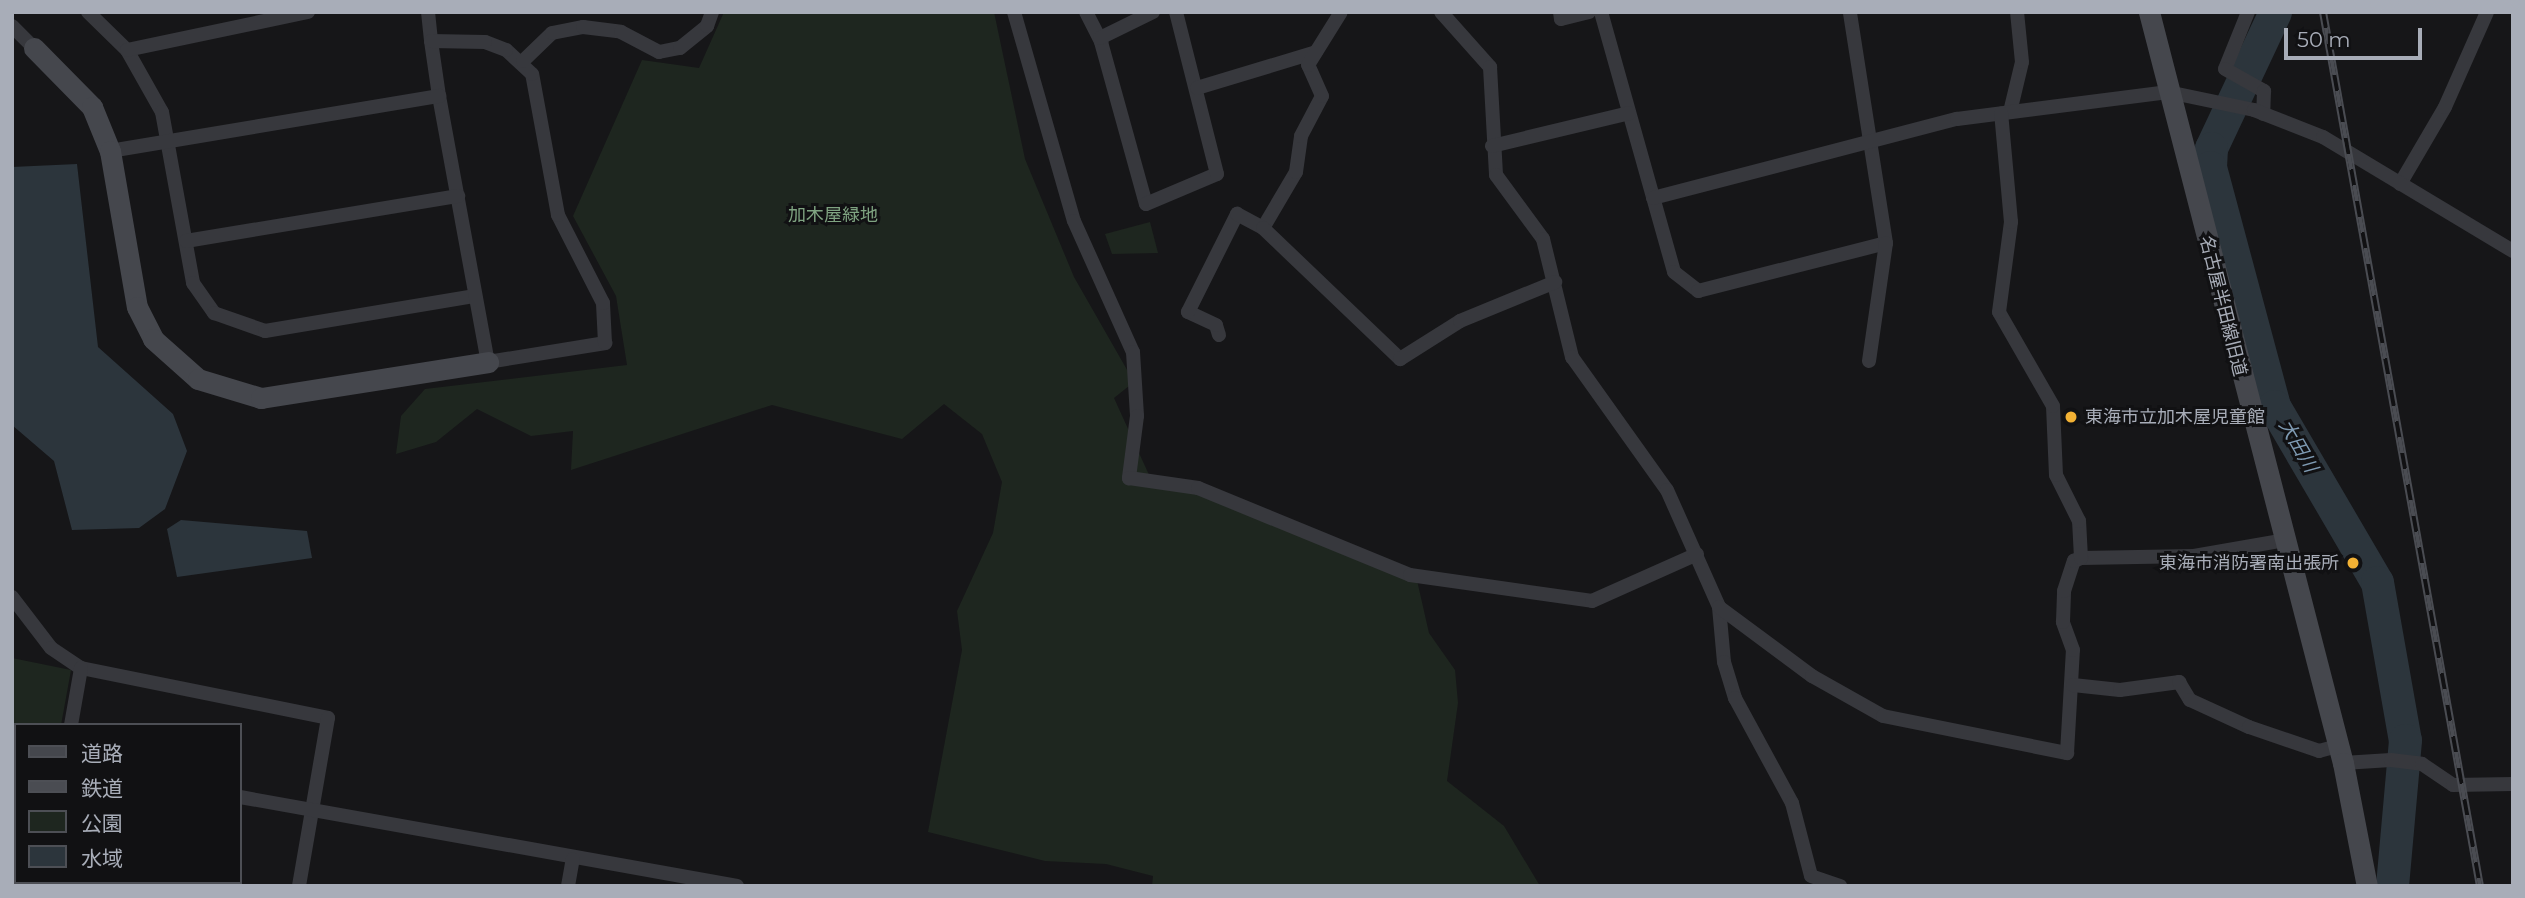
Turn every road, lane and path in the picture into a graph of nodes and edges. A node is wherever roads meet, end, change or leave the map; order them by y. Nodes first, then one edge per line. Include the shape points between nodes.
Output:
1 (88, 12) edge
2 (308, 12) edge
3 (428, 12) edge
4 (712, 12) edge
5 (1014, 12) edge
6 (1086, 12) edge
7 (1153, 12) edge
8 (1176, 12) edge
9 (1341, 12) edge
10 (1441, 12) edge
11 (1560, 12) edge
12 (1589, 12) edge
13 (1601, 12) edge
14 (1850, 12) edge
15 (2017, 12) edge
16 (2149, 12) edge
17 (2248, 12) edge
18 (2487, 12) edge
19 (12, 26) edge
20 (12, 38) edge
21 (1100, 38) junction
22 (431, 41) junction
23 (34, 48) junction
24 (127, 50) junction
25 (1316, 52) junction
26 (523, 61) junction
27 (1197, 88) junction
28 (2168, 92) junction
29 (439, 96) junction
30 (2258, 112) junction
31 (1629, 113) junction
32 (2006, 113) junction
33 (169, 141) junction
34 (1872, 142) junction
35 (1492, 146) junction
36 (110, 151) junction
37 (2400, 184) junction
38 (458, 196) junction
39 (1653, 198) junction
40 (1263, 228) junction
41 (186, 241) junction
42 (1886, 243) junction
43 (2513, 251) edge
44 (1555, 282) junction
45 (475, 296) junction
46 (1219, 335) dead end
47 (1869, 361) dead end
48 (488, 362) junction
49 (2285, 540) junction
50 (1697, 554) junction
51 (2081, 558) junction
52 (12, 597) edge
53 (1719, 607) junction
54 (81, 668) junction
55 (2073, 685) junction
56 (71, 723) edge
57 (2340, 755) junction
58 (2513, 784) edge
59 (242, 797) edge
60 (312, 811) junction
61 (573, 859) junction
62 (1812, 881) edge
63 (299, 886) edge
64 (568, 886) edge
65 (737, 886) edge
66 (1840, 886) edge
67 (2367, 886) edge

1 - 24 street
2 - 24 street
3 - 22 street
4 - 26 street via 707,26 680,48 659,52 621,32 574,27 552,33
5 - 50 street via 1074,221 1133,352 1137,416 1129,478 1198,488 1410,575 1592,601
6 - 21 street
7 - 21 street
8 - 27 street
9 - 25 street
10 - 35 street via 1490,67 1496,92
11 - 12 street via 1561,19
13 - 31 street
14 - 34 street
15 - 32 street via 2022,62
16 - 28 street, 名古屋半田線旧道
17 - 30 street via 2225,69 2256,85 2266,100
18 - 37 street via 2445,107
19 - 23 street
20 - 23 street
21 - 27 street via 1146,204 1217,174
22 - 26 street via 485,42
22 - 29 street
23 - 36 street via 81,92
24 - 33 street via 162,112
25 - 27 street
25 - 40 street via 1308,65 1322,96 1301,136 1296,172
26 - 48 street via 538,86 558,215 603,303 609,336 605,343
28 - 30 street
28 - 32 street
28 - 49 street, 名古屋半田線旧道
29 - 33 street
29 - 38 street
30 - 37 street via 2323,137
31 - 35 street
31 - 39 street
32 - 34 street
32 - 51 street via 2011,222 1999,312 2053,406 2056,475 2077,510
33 - 36 street
33 - 41 street
34 - 39 street
34 - 42 street
35 - 44 street via 1496,175 1543,239
36 - 48 street via 137,307 153,339 198,379 261,398
37 - 43 street
38 - 41 street
38 - 45 street
39 - 42 street via 1674,272 1698,291
40 - 44 street via 1400,359 1460,321
40 - 46 street via 1237,214 1188,312 1216,325
41 - 45 street via 201,299 214,313 247,329 265,331
42 - 47 street
44 - 50 street via 1572,357 1667,490
45 - 48 street
49 - 51 street via 2194,556
49 - 57 street, 名古屋半田線旧道
50 - 53 street
51 - 55 street via 2074,561 2064,591
52 - 54 street via 51,648
53 - 55 street via 1812,676 1883,716 2067,753
53 - 62 street via 1724,662 1735,698 1792,803
54 - 56 street
54 - 60 street via 322,713 329,725
55 - 57 street via 2120,690 2179,682 2190,700 2249,727
57 - 58 street via 2422,764 2453,785
57 - 67 street, 名古屋半田線旧道
59 - 60 street
60 - 61 street
60 - 63 street
61 - 64 street
61 - 65 street
62 - 66 street

